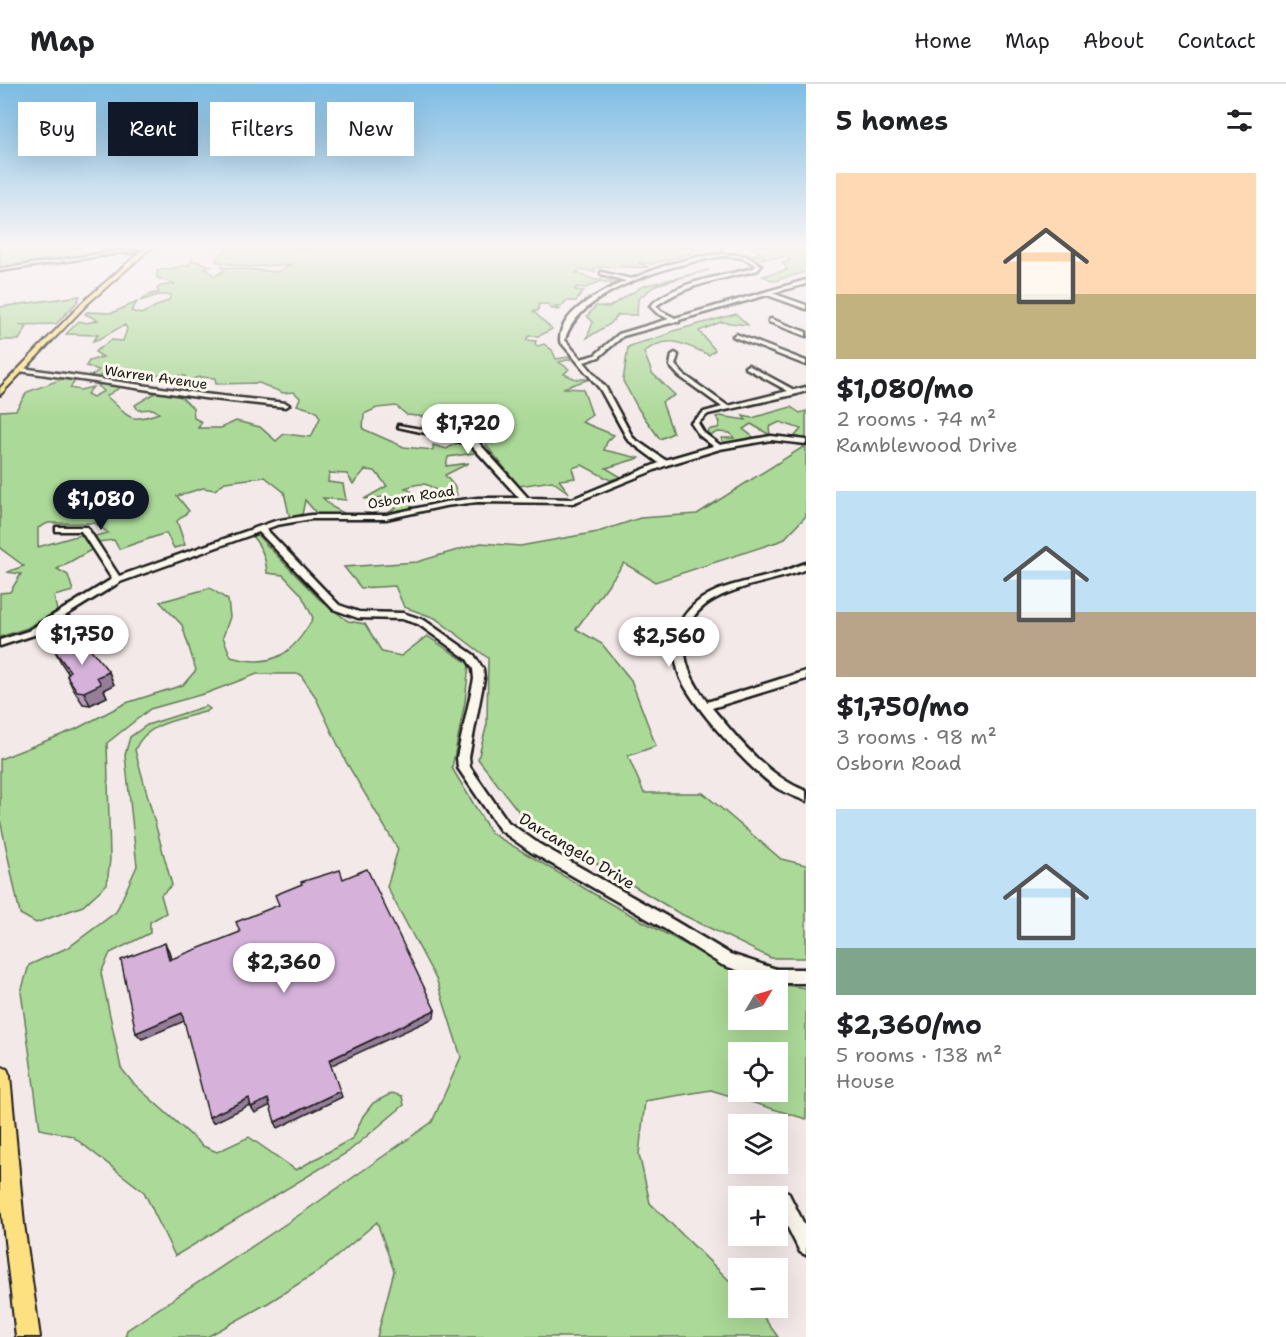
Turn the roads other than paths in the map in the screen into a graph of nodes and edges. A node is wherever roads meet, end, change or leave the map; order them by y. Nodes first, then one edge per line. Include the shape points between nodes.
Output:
1 (84, 304) edge
2 (588, 304) edge
3 (655, 304) edge
4 (730, 304) edge
5 (676, 321) junction
6 (771, 321) dead end
7 (806, 334) edge
8 (736, 336) dead end
9 (675, 355) dead end
10 (579, 361) junction
11 (806, 363) edge
12 (748, 367) dead end
13 (22, 370) junction
14 (806, 389) edge
15 (0, 393) edge
16 (795, 393) junction
17 (286, 405) dead end
18 (727, 408) junction
19 (400, 426) dead end
20 (806, 442) edge
21 (719, 447) junction
22 (664, 463) junction
23 (525, 500) junction
24 (260, 528) junction
25 (59, 529) dead end
26 (806, 566) edge
27 (117, 580) junction
28 (0, 643) edge
29 (806, 675) edge
30 (705, 706) junction
31 (806, 796) edge
32 (806, 976) edge
33 (0, 1076) edge
34 (788, 1210) edge
35 (7, 1231) edge
36 (806, 1246) edge
37 (28, 1337) edge

1 - 13 main road
2 - 10 street via 564,330 562,340
3 - 5 street via 659,312
4 - 5 street
5 - 10 street via 621,335 597,356
6 - 7 street
8 - 11 street
9 - 18 street via 672,365 681,375
10 - 22 street via 603,388 630,439
12 - 16 street
13 - 15 main road
13 - 17 street, Warren Avenue
14 - 16 street
16 - 18 street
18 - 21 street via 706,413 694,423 701,434
19 - 23 street via 475,444
20 - 21 street, Osborn Road via 771,438
21 - 22 street, Osborn Road
22 - 23 street, Osborn Road via 573,501
23 - 24 street, Osborn Road via 448,503 372,518 311,517
24 - 27 street, Osborn Road
24 - 32 street, Darcangelo Drive via 336,607 358,615 415,619 471,657 479,679 464,768 504,826 727,960 776,976
25 - 27 street via 84,529
26 - 30 street via 713,596 692,612 680,635 680,654 687,679
27 - 28 street, Osborn Road via 31,633
29 - 30 street
30 - 31 street via 774,780
33 - 35 main road
34 - 36 street
35 - 37 main road

